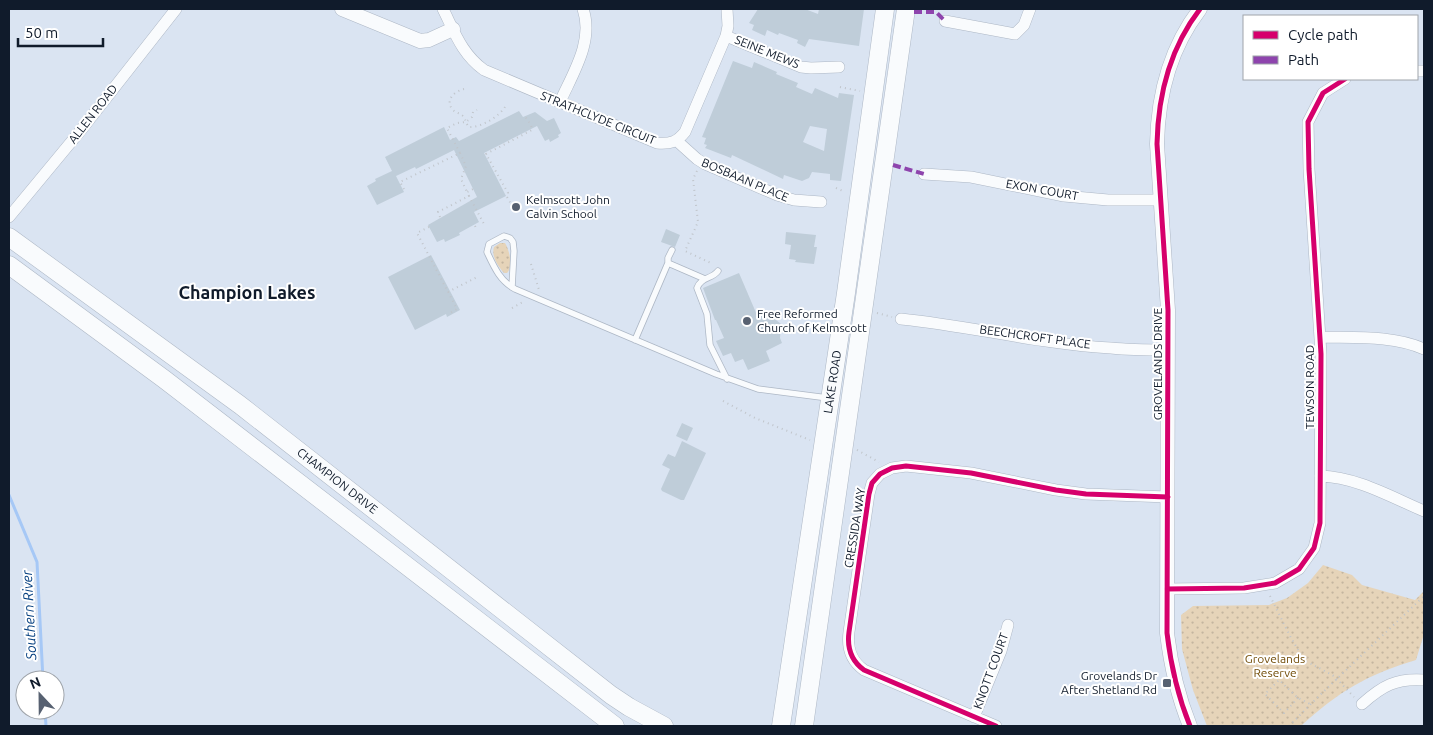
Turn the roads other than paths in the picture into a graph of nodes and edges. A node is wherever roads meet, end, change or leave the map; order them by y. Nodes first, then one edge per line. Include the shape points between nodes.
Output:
1 (176, 9) edge
2 (342, 9) edge
3 (444, 9) edge
4 (583, 9) edge
5 (727, 9) edge
6 (885, 9) edge
7 (906, 9) edge
8 (1030, 9) edge
9 (1200, 9) edge
10 (945, 22) dead end
11 (453, 29) junction
12 (726, 36) junction
13 (839, 67) dead end
14 (1343, 80) edge
15 (560, 102) junction
16 (677, 141) junction
17 (924, 174) dead end
18 (1160, 200) junction
19 (821, 202) dead end
20 (9, 217) edge
21 (9, 237) edge
22 (672, 250) dead end
23 (668, 263) junction
24 (9, 265) edge
25 (718, 271) dead end
26 (705, 279) junction
27 (512, 287) junction
28 (901, 319) road end
29 (1320, 337) junction
30 (635, 340) junction
31 (1424, 349) edge
32 (1168, 350) junction
33 (727, 379) junction
34 (830, 398) junction
35 (851, 402) junction
36 (1320, 476) junction
37 (1168, 497) junction
38 (1424, 511) edge
39 (1167, 589) junction
40 (1008, 626) dead end
41 (1424, 680) edge
42 (1362, 704) road end
43 (974, 717) junction
44 (615, 726) edge
45 (664, 726) edge
46 (781, 726) edge
47 (804, 726) edge
48 (996, 726) edge
49 (1190, 726) edge

1 - 20 street, ALLEN ROAD
2 - 11 street via 420,41
3 - 11 street, STRATHCLYDE CIRCUIT
4 - 15 street via 587,28 584,48
5 - 12 street
6 - 34 main road, LAKE ROAD
7 - 35 main road, LAKE ROAD
8 - 10 street via 1024,25 1015,34
9 - 18 street, GROVELANDS DRIVE via 1175,51 1162,91 1157,144
11 - 15 street, STRATHCLYDE CIRCUIT via 472,62
12 - 13 street, SEINE MEWS via 801,67
12 - 16 street via 685,132
14 - 29 street, TEWSON ROAD via 1323,93 1308,122
15 - 16 street, STRATHCLYDE CIRCUIT via 658,143
16 - 19 street, BOSBAAN PLACE via 697,159 777,195
17 - 18 street, EXON COURT via 971,177 1064,196
18 - 32 street, GROVELANDS DRIVE
21 - 45 main road, CHAMPION DRIVE via 240,405 611,695
22 - 23 lane
23 - 26 lane
23 - 30 lane
24 - 44 main road, CHAMPION DRIVE via 142,362
25 - 26 lane
26 - 33 lane via 697,288 708,314 710,345
27 - 27 lane via 498,274 486,250 492,241 504,236 514,245
27 - 30 lane
28 - 32 street, BEECHCROFT PLACE via 1056,342
29 - 31 street via 1382,339 1414,344
29 - 36 street, TEWSON ROAD
30 - 33 lane
32 - 37 street, GROVELANDS DRIVE
33 - 34 lane via 758,388
34 - 35 main road
34 - 46 main road, LAKE ROAD
35 - 47 main road, LAKE ROAD via 848,448
36 - 38 street via 1338,476
36 - 39 street, TEWSON ROAD via 1320,523 1314,548 1299,569 1275,584
37 - 39 street, GROVELANDS DRIVE
37 - 43 street, CRESSIDA WAY via 1071,492 923,467 892,468 876,478 869,494 850,622 850,654 864,670
39 - 49 street, GROVELANDS DRIVE via 1171,666
40 - 43 street, KNOTT COURT
41 - 42 street via 1388,684
43 - 48 street, CRESSIDA WAY

